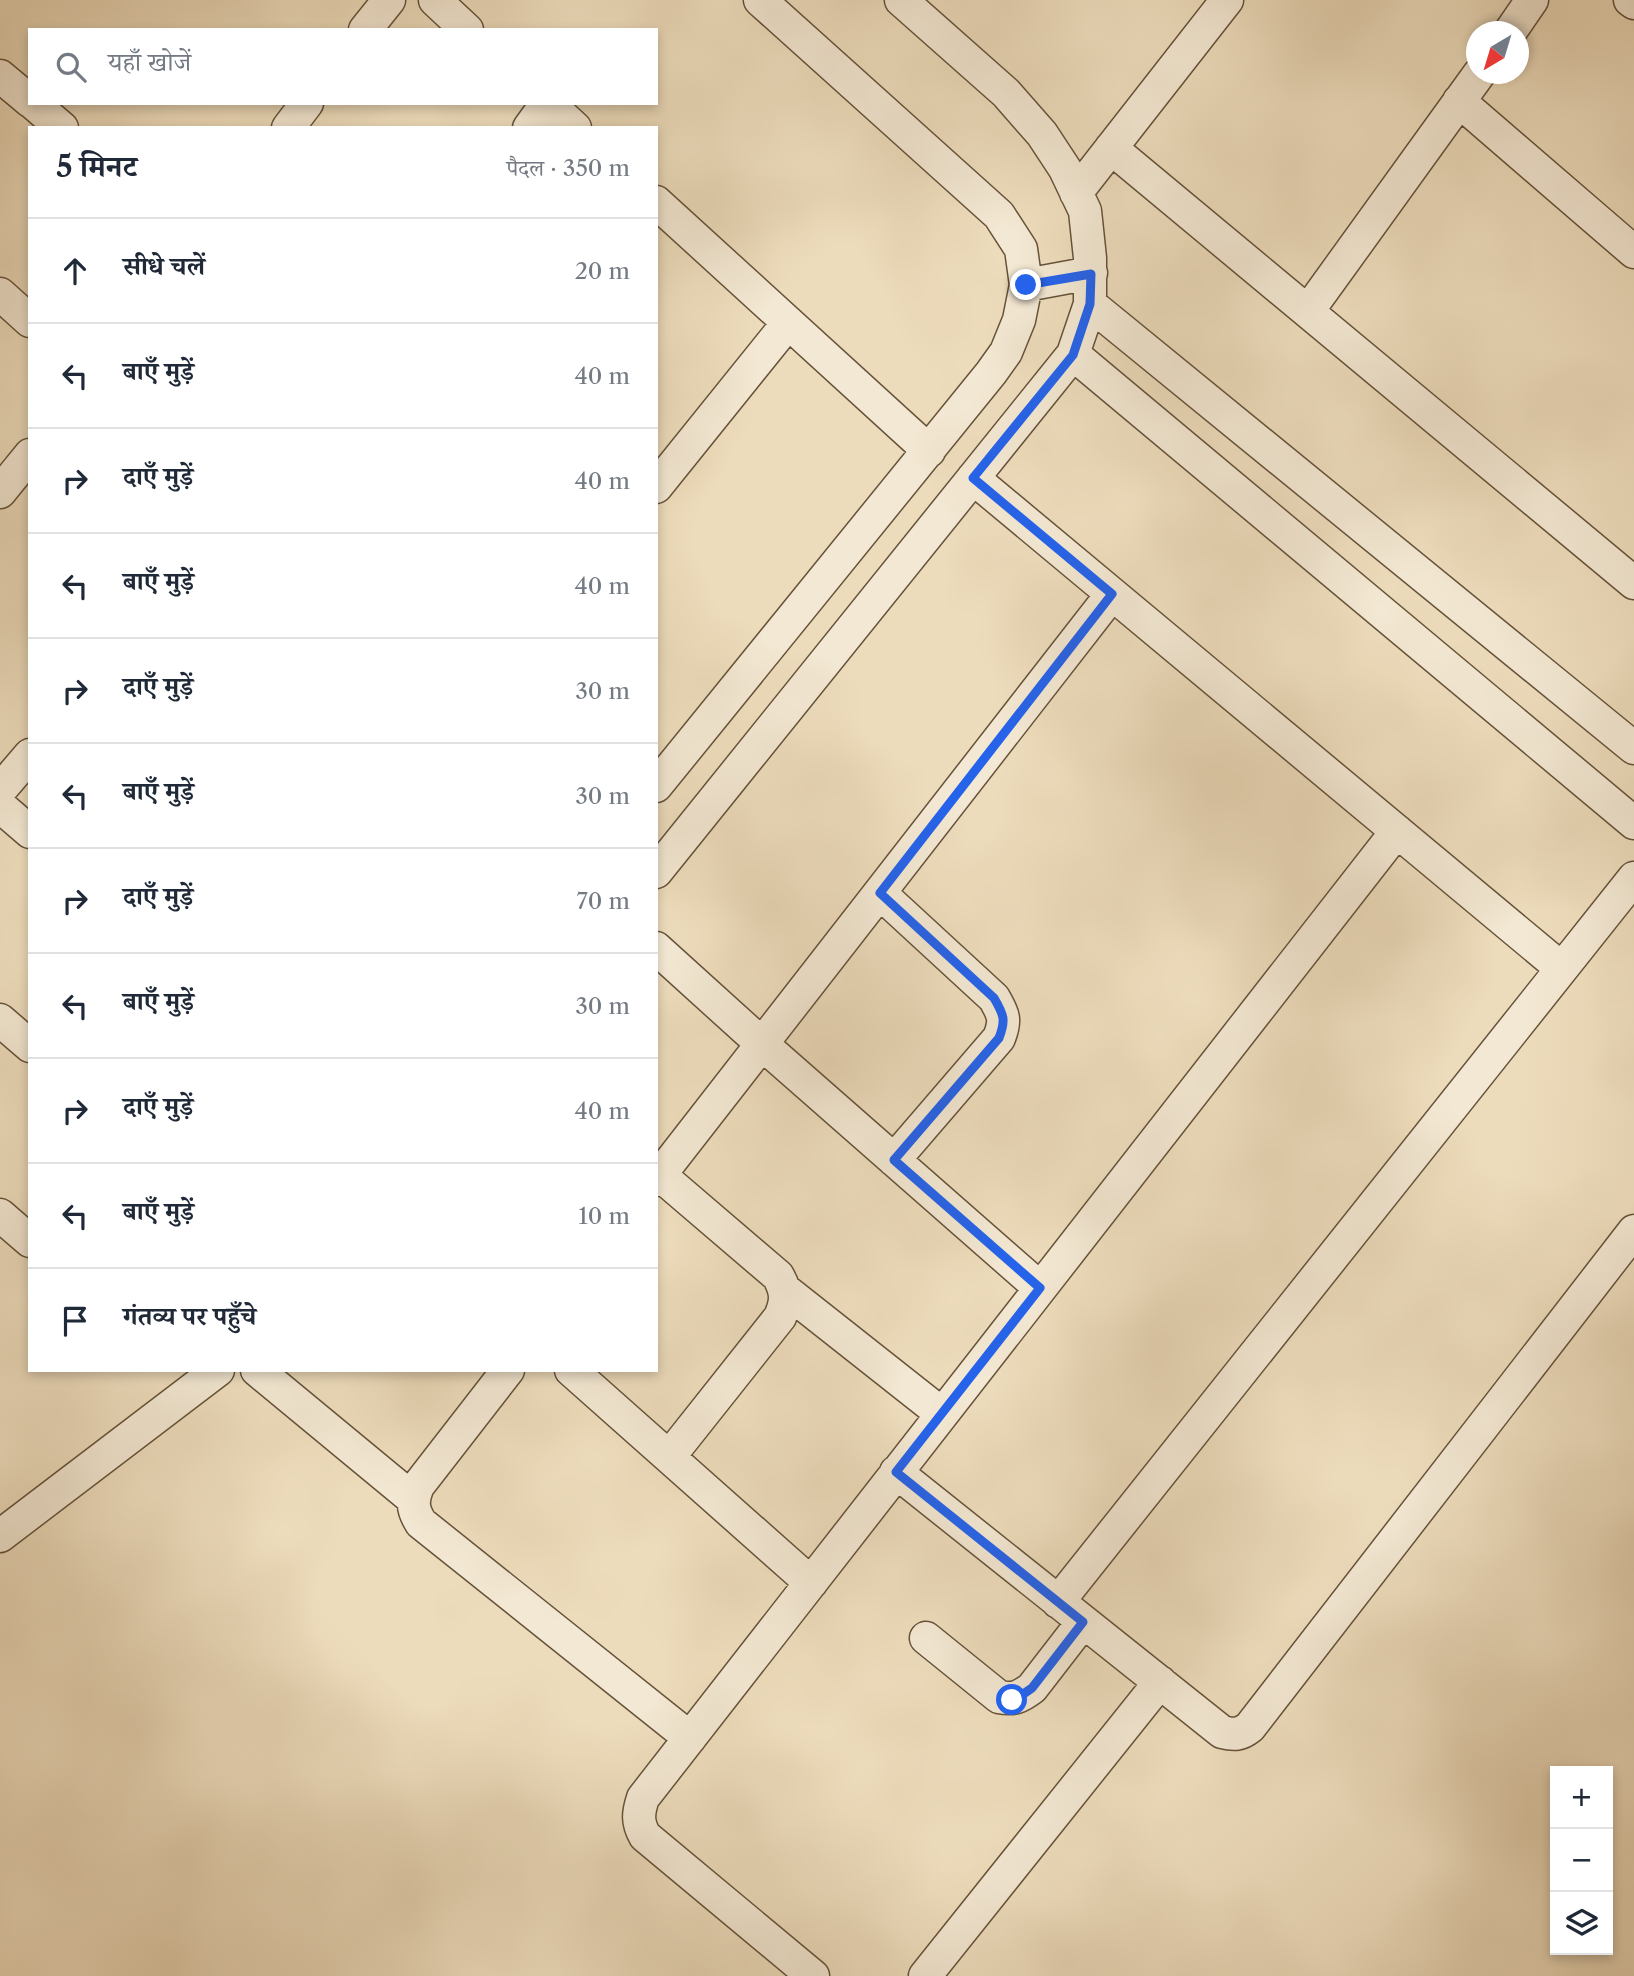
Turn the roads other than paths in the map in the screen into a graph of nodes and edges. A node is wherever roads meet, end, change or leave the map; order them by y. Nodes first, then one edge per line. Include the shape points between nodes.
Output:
1 (389, 0) edge
2 (435, 0) edge
3 (760, 0) edge
4 (901, 0) edge
5 (1532, 0) edge
6 (1215, 4) edge
7 (1518, 21) edge
8 (367, 28) edge
9 (465, 28) edge
10 (0, 76) edge
11 (1472, 84) edge
12 (28, 99) edge
13 (1459, 102) junction
14 (35, 105) edge
15 (305, 105) edge
16 (546, 105) edge
17 (550, 105) edge
18 (60, 126) edge
19 (290, 126) edge
20 (531, 126) edge
21 (573, 126) edge
22 (1111, 148) junction
23 (1076, 192) junction
24 (658, 204) edge
25 (1634, 253) edge
26 (1026, 285) junction
27 (1090, 289) junction
28 (0, 294) edge
29 (1308, 311) junction
30 (28, 319) edge
31 (789, 323) junction
32 (1073, 355) junction
33 (929, 451) junction
34 (28, 457) edge
35 (973, 478) junction
36 (658, 485) edge
37 (0, 492) edge
38 (1634, 583) edge
39 (1112, 594) junction
40 (1634, 748) edge
41 (28, 757) edge
42 (658, 784) edge
43 (0, 790) edge
44 (0, 806) edge
45 (1634, 823) edge
46 (28, 830) edge
47 (1397, 831) junction
48 (658, 870) edge
49 (1634, 877) edge
50 (880, 893) junction
51 (658, 950) edge
52 (1561, 968) junction
53 (0, 1020) edge
54 (28, 1044) edge
55 (762, 1044) junction
56 (894, 1160) junction
57 (658, 1178) edge
58 (0, 1215) edge
59 (1634, 1231) edge
60 (28, 1239) edge
61 (1040, 1288) junction
62 (785, 1290) junction
63 (259, 1372) edge
64 (506, 1372) edge
65 (573, 1372) edge
66 (198, 1376) edge
67 (942, 1414) junction
68 (669, 1457) junction
69 (896, 1472) junction
70 (413, 1499) junction
71 (0, 1536) edge
72 (811, 1583) junction
73 (1058, 1602) junction
74 (1083, 1622) junction
75 (926, 1638) dead end
76 (1160, 1682) junction
77 (690, 1738) junction
78 (813, 1976) edge
79 (925, 1976) edge

1 - 8 street
2 - 9 street
3 - 26 street via 999,215 1021,249
4 - 23 street via 1006,93 1042,134
5 - 7 street
6 - 22 street
10 - 12 street
11 - 13 street
13 - 25 street
13 - 29 street
14 - 18 street
15 - 19 street
16 - 20 street
17 - 21 street
22 - 23 street
22 - 29 street
23 - 27 street via 1085,211
24 - 31 street
26 - 27 street
26 - 33 street via 1006,352
27 - 32 street
27 - 40 street
28 - 30 street
29 - 38 street
31 - 33 street
31 - 36 street
32 - 35 street
32 - 45 street
33 - 42 street
34 - 37 street
35 - 39 street
35 - 48 street
39 - 47 street
39 - 50 street
41 - 43 street
44 - 46 street
47 - 52 street
47 - 61 street
49 - 52 street
50 - 55 street
50 - 56 street via 994,998 1003,1012 1004,1026 999,1038
51 - 55 street
52 - 73 street
53 - 54 street
55 - 56 street
55 - 57 street
56 - 61 street
57 - 62 street via 778,1276
58 - 60 street
59 - 76 street via 1250,1727 1232,1735 1222,1732
61 - 67 street
62 - 67 street
62 - 68 street via 780,1317
63 - 70 street
64 - 70 street via 418,1486
65 - 68 street
66 - 71 street
67 - 69 street
68 - 72 street
69 - 72 street
69 - 73 street
70 - 77 street via 413,1512 421,1523
72 - 77 street
73 - 74 street
74 - 75 street via 1032,1688 1012,1700 999,1697
74 - 76 street
76 - 79 street
77 - 78 street via 643,1798 638,1824 645,1836

